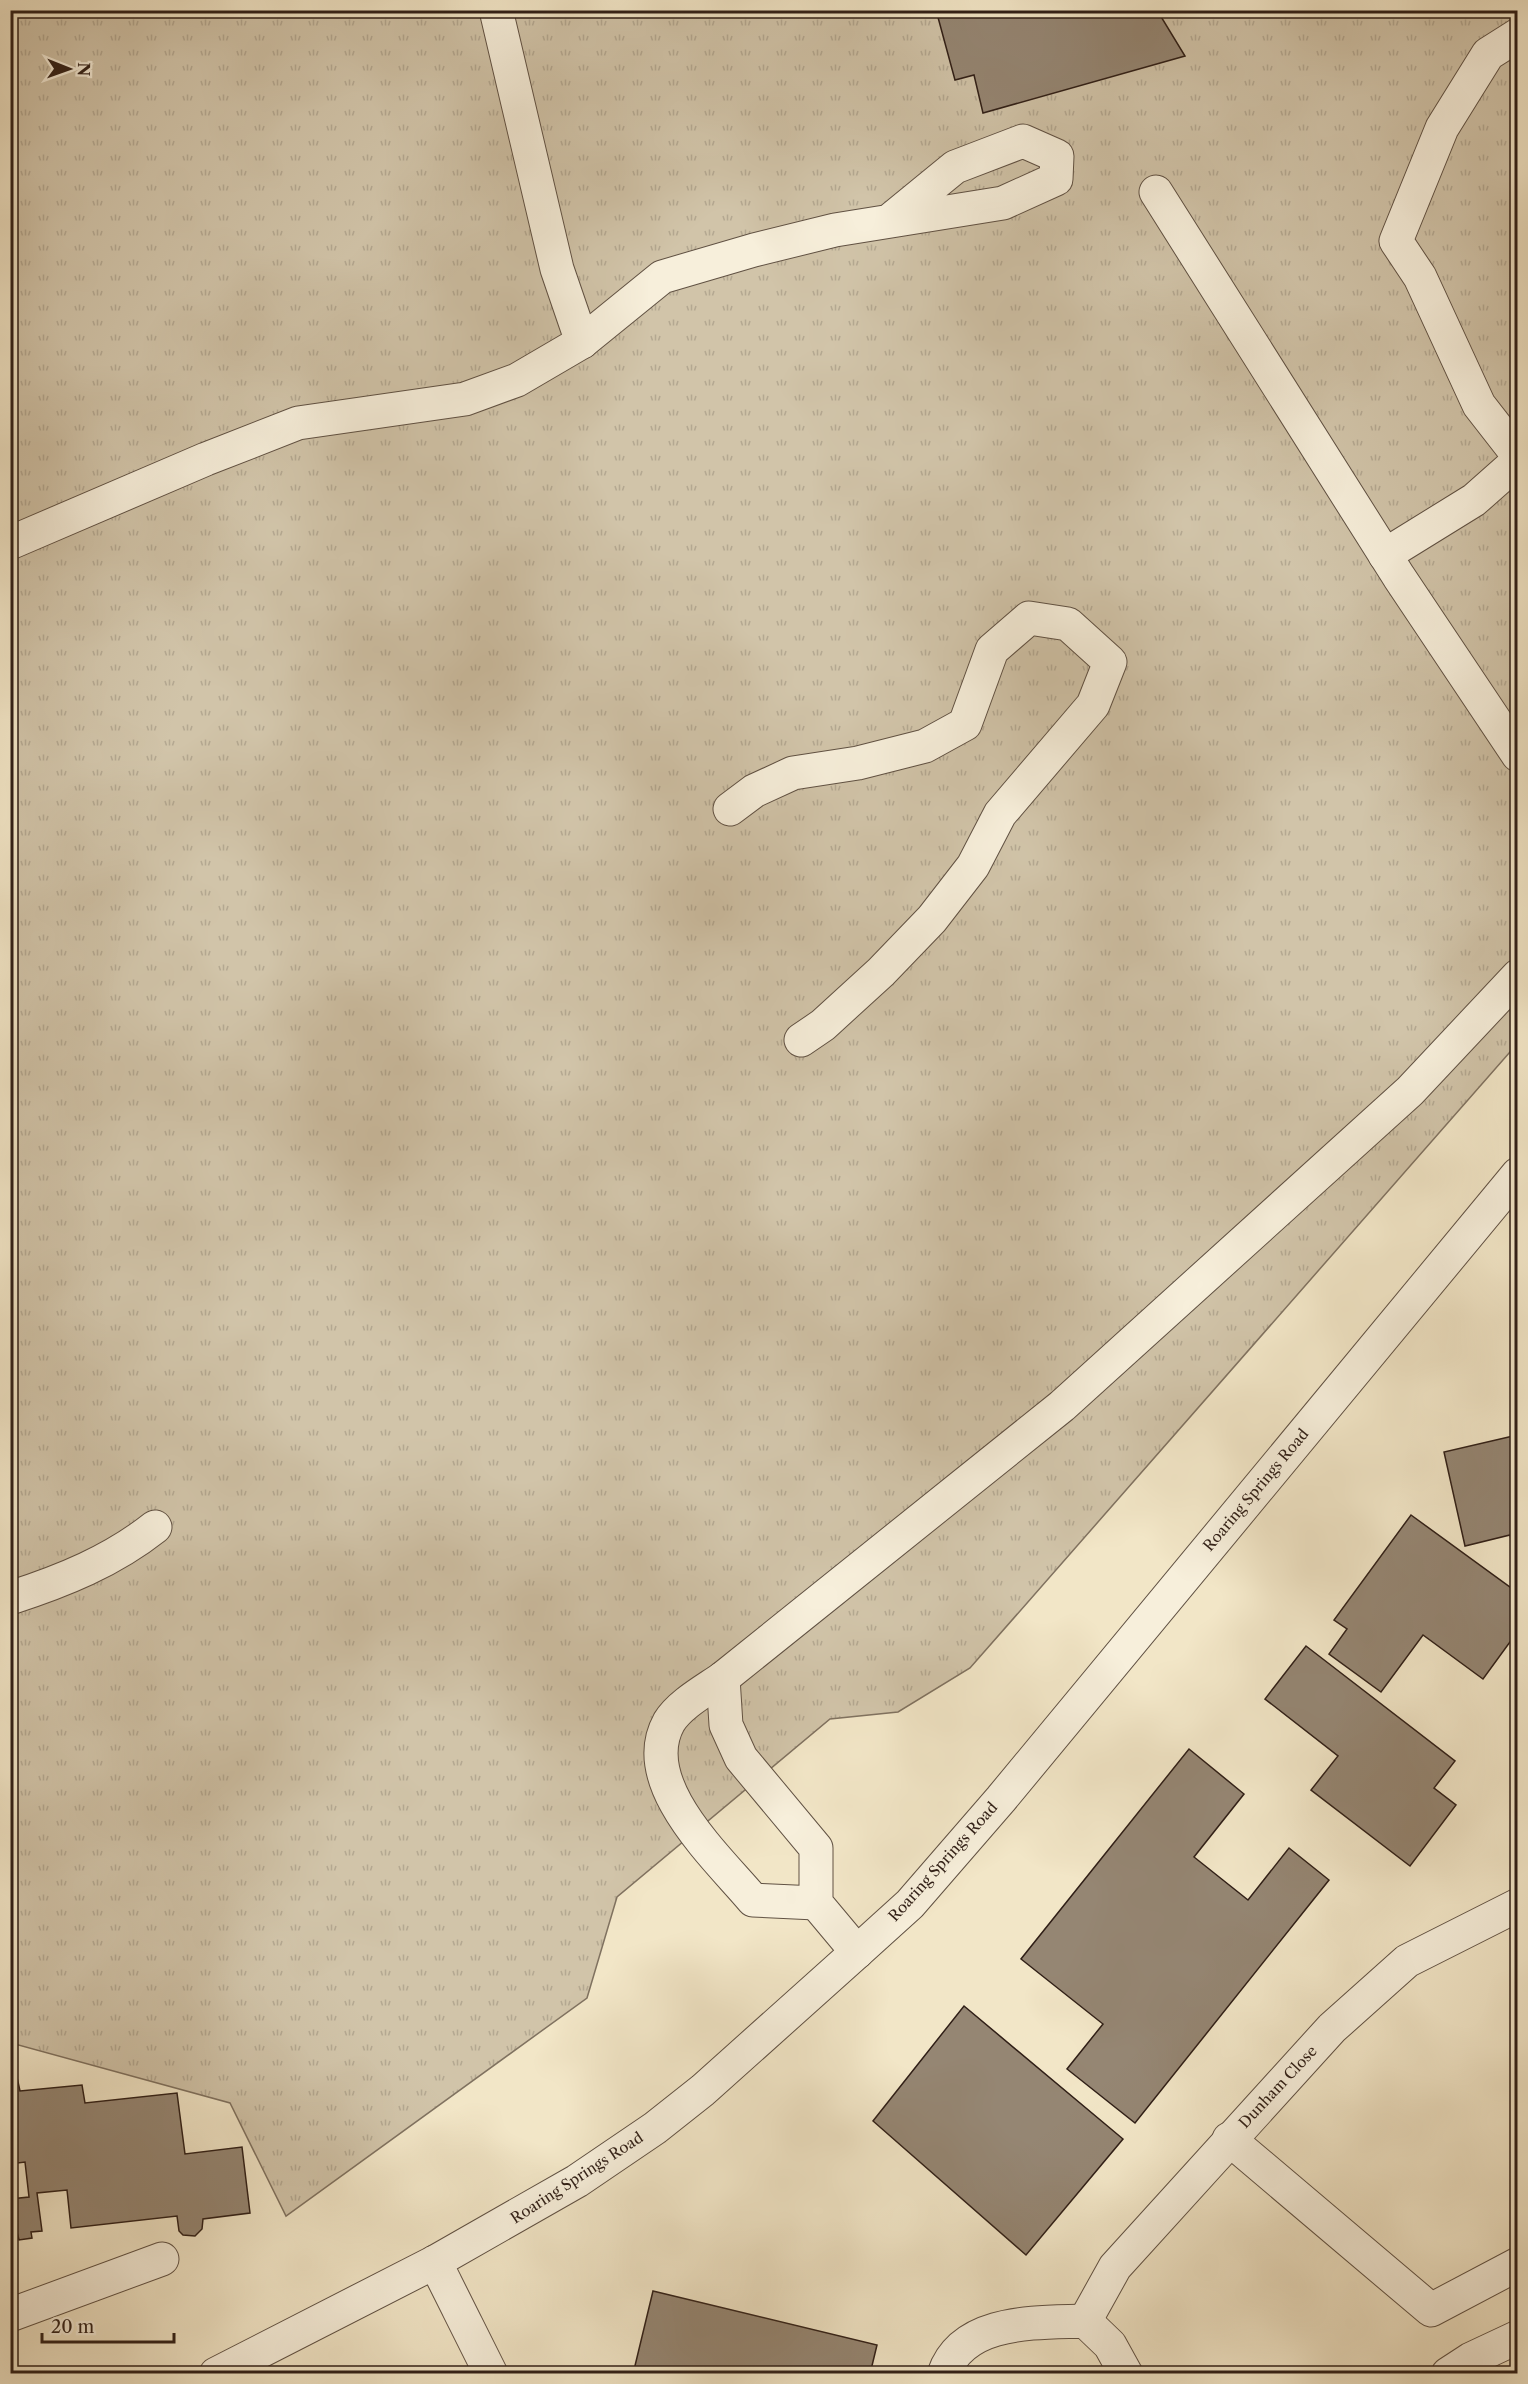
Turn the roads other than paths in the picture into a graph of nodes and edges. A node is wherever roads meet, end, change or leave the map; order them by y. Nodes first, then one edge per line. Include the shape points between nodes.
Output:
1 (496, 10) edge
2 (1518, 35) edge
3 (1156, 192) dead end
4 (889, 220) dead end
5 (582, 342) junction
6 (1518, 455) edge
7 (1518, 461) edge
8 (10, 543) edge
9 (1385, 555) junction
10 (1518, 755) edge
11 (730, 809) dead end
12 (1518, 975) edge
13 (801, 1040) dead end
14 (1518, 1174) edge
15 (155, 1527) dead end
16 (10, 1598) edge
17 (723, 1678) junction
18 (816, 1903) junction
19 (1518, 1905) edge
20 (857, 1952) junction
21 (1229, 2139) junction
22 (162, 2259) dead end
23 (435, 2262) junction
24 (1518, 2264) edge
25 (10, 2315) edge
26 (1085, 2322) junction
27 (1518, 2337) edge
28 (216, 2373) edge
29 (491, 2373) edge
30 (944, 2373) edge
31 (1126, 2373) edge
32 (1448, 2373) edge

1 - 5 street via 557,269
2 - 6 street via 1488,54 1442,128 1396,241 1420,277 1479,405
3 - 9 street
4 - 5 street via 753,250 662,277
5 - 8 street via 517,380 465,399 298,423
7 - 9 street via 1474,501
9 - 10 street
11 - 13 street via 754,791 793,773 858,763 925,746 965,724 992,650 1029,618 1068,624 1110,662 1093,705 1000,814 973,866 932,919 881,972
12 - 17 street via 1410,1091 1062,1406
14 - 20 street, Roaring Springs Road via 1001,1799 910,1904
15 - 16 street via 126,1550
17 - 18 street via 726,1725 741,1758 816,1848
17 - 18 street via 690,1701 669,1722 659,1757 666,1788 696,1833 753,1900
18 - 20 street
19 - 21 street, Dunham Close via 1407,1961 1332,2028
20 - 23 street, Roaring Springs Road via 655,2128 578,2181
21 - 24 street via 1431,2310
21 - 26 street, Dunham Close via 1115,2267
22 - 25 street
23 - 28 street, Roaring Springs Road
23 - 29 street
26 - 30 street via 1007,2326 978,2336 963,2347
26 - 31 street via 1110,2346
27 - 32 street

